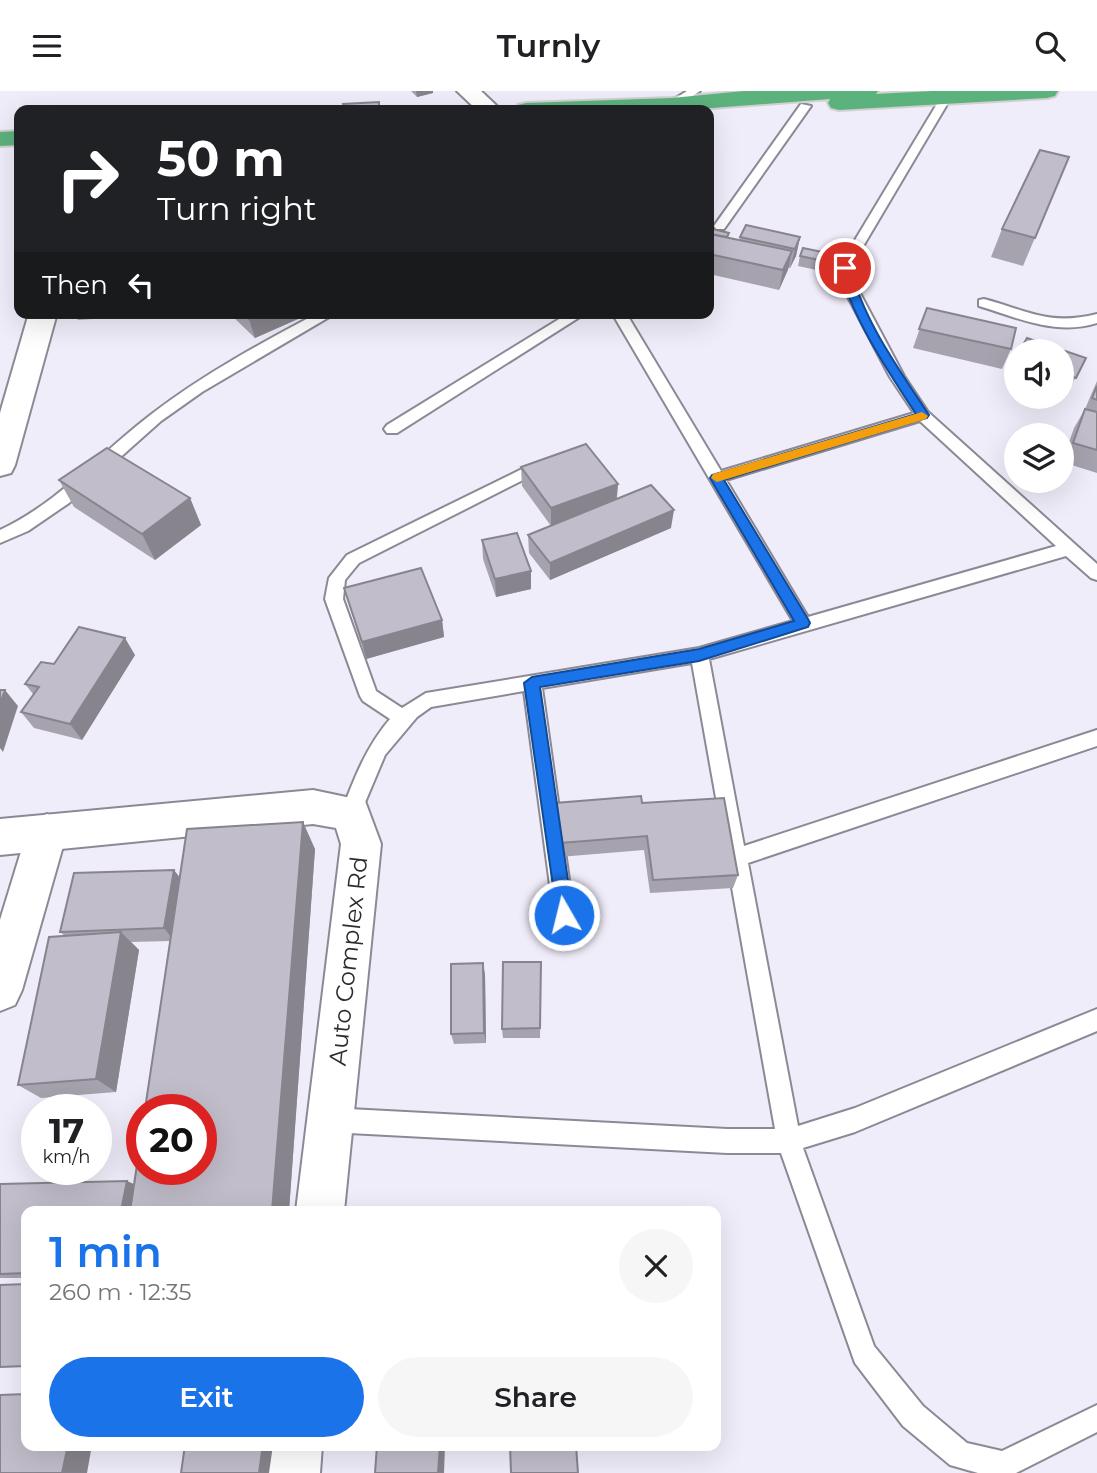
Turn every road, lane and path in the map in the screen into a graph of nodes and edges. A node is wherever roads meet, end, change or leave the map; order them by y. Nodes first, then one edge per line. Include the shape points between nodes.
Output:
1 (695, 91) edge
2 (867, 91) edge
3 (1047, 91) edge
4 (765, 94) edge
5 (947, 96) junction
6 (672, 105) joint
7 (804, 106) junction
8 (714, 113) edge
9 (720, 226) dead end
10 (984, 303) dead end
11 (1097, 318) edge
12 (41, 319) edge
13 (318, 319) edge
14 (569, 319) edge
15 (622, 319) edge
16 (923, 415) junction
17 (392, 429) dead end
18 (0, 465) edge
19 (522, 474) edge
20 (716, 478) junction
21 (0, 537) edge
22 (1068, 549) junction
23 (1097, 574) edge
24 (803, 623) junction
25 (699, 655) junction
26 (532, 683) junction
27 (401, 717) junction
28 (1097, 738) edge
29 (351, 813) junction
30 (47, 832) junction
31 (0, 837) edge
32 (737, 858) junction
33 (564, 915) dead end
34 (0, 990) edge
35 (1097, 1020) edge
36 (330, 1121) junction
37 (789, 1141) junction
38 (321, 1206) edge
39 (1097, 1418) edge
40 (294, 1451) edge
41 (292, 1473) edge

1 - 6 lane
2 - 4 highway
3 - 5 highway
4 - 6 highway
5 - 7 highway
5 - 16 lane via 845,268 850,289
7 - 8 highway
7 - 9 lane
10 - 11 lane via 1056,325 1077,326
12 - 18 street
13 - 21 lane via 156,418 58,505
14 - 17 lane
15 - 20 lane
16 - 20 lane
16 - 22 lane
19 - 27 lane via 353,559 337,577 334,599 369,696
20 - 24 lane
22 - 23 lane
22 - 24 lane
24 - 25 lane
25 - 26 lane
25 - 32 lane
26 - 27 lane via 426,700
26 - 33 lane
27 - 29 lane via 374,753
28 - 32 lane
29 - 30 street via 313,807
29 - 36 street, Auto Complex Rd via 361,844
30 - 31 street
30 - 34 street
32 - 37 lane
35 - 37 lane via 855,1120
36 - 37 lane
36 - 38 street, Auto Complex Rd
37 - 39 lane via 864,1354 914,1416 960,1455 1003,1465
40 - 41 street

